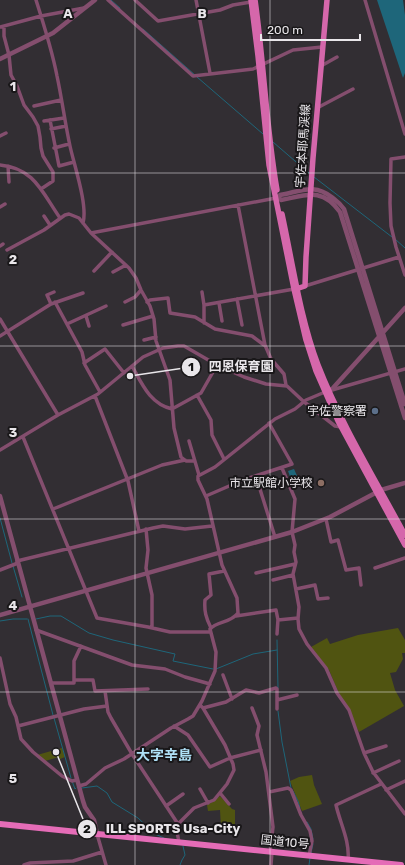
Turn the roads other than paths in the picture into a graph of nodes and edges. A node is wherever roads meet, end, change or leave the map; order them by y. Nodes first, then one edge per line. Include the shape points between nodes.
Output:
1 (36, 0) edge
2 (95, 0) edge
3 (108, 0) edge
4 (135, 0) edge
5 (196, 0) edge
6 (252, 0) edge
7 (327, 0) edge
8 (365, 0) edge
9 (85, 8) junction
10 (199, 14) junction
11 (41, 16) junction
12 (2, 26) edge
13 (48, 36) junction
14 (322, 47) junction
15 (10, 55) junction
16 (337, 57) dead end
17 (0, 60) edge
18 (261, 66) junction
19 (320, 66) junction
20 (210, 73) junction
21 (353, 89) dead end
22 (61, 100) junction
23 (34, 106) dead end
24 (317, 108) junction
25 (64, 118) junction
26 (50, 120) junction
27 (44, 121) dead end
28 (66, 126) junction
29 (51, 129) junction
30 (6, 133) dead end
31 (405, 134) edge
32 (0, 136) edge
33 (69, 144) junction
34 (54, 148) junction
35 (405, 157) edge
36 (74, 162) junction
37 (0, 165) edge
38 (8, 166) junction
39 (9, 182) dead end
40 (40, 189) junction
41 (311, 191) junction
42 (277, 198) junction
43 (5, 204) dead end
44 (238, 205) junction
45 (0, 206) edge
46 (44, 216) dead end
47 (60, 218) junction
48 (83, 223) junction
49 (50, 225) junction
50 (91, 233) junction
51 (7, 250) dead end
52 (112, 252) junction
53 (399, 257) junction
54 (126, 265) junction
55 (361, 269) junction
56 (94, 271) dead end
57 (114, 272) dead end
58 (405, 275) edge
59 (305, 286) junction
60 (296, 289) junction
61 (141, 290) junction
62 (54, 292) dead end
63 (202, 292) dead end
64 (83, 294) dead end
65 (255, 295) junction
66 (236, 299) junction
67 (125, 302) dead end
68 (147, 302) junction
69 (53, 303) junction
70 (219, 303) junction
71 (204, 305) junction
72 (106, 306) dead end
73 (405, 308) edge
74 (86, 316) junction
75 (153, 316) junction
76 (0, 319) edge
77 (222, 321) dead end
78 (204, 323) junction
79 (67, 324) junction
80 (123, 325) dead end
81 (242, 325) dead end
82 (89, 326) dead end
83 (7, 332) junction
84 (381, 334) junction
85 (0, 336) edge
86 (156, 337) junction
87 (144, 340) dead end
88 (264, 345) junction
89 (159, 349) junction
90 (84, 363) junction
91 (217, 365) junction
92 (132, 366) junction
93 (405, 369) edge
94 (393, 372) junction
95 (124, 373) junction
96 (286, 385) junction
97 (328, 391) junction
98 (100, 392) junction
99 (197, 395) junction
100 (95, 396) junction
101 (303, 401) junction
102 (405, 404) edge
103 (172, 409) junction
104 (58, 415) junction
105 (405, 418) edge
106 (269, 423) junction
107 (341, 427) junction
108 (23, 437) junction
109 (189, 441) dead end
110 (0, 450) edge
111 (224, 459) junction
112 (185, 460) junction
113 (195, 461) junction
114 (282, 468) junction
115 (200, 475) junction
116 (258, 476) junction
117 (127, 478) junction
118 (405, 483) edge
119 (379, 491) junction
120 (0, 496) edge
121 (206, 496) junction
122 (53, 508) junction
123 (326, 519) junction
124 (212, 526) junction
125 (146, 529) junction
126 (139, 530) junction
127 (292, 532) junction
128 (405, 535) edge
129 (275, 537) junction
130 (405, 545) edge
131 (68, 549) junction
132 (219, 552) junction
133 (405, 558) edge
134 (18, 562) junction
135 (295, 564) junction
136 (375, 568) dead end
137 (0, 570) edge
138 (224, 571) junction
139 (148, 573) junction
140 (256, 573) dead end
141 (293, 575) junction
142 (273, 580) dead end
143 (361, 585) dead end
144 (296, 589) junction
145 (86, 590) junction
146 (328, 598) dead end
147 (30, 606) junction
148 (0, 615) edge
149 (236, 616) junction
150 (298, 618) junction
151 (278, 619) junction
152 (152, 628) junction
153 (36, 630) junction
154 (210, 630) junction
155 (277, 634) dead end
156 (81, 646) junction
157 (0, 658) edge
158 (223, 676) dead end
159 (74, 680) junction
160 (50, 683) junction
161 (210, 684) junction
162 (148, 689) dead end
163 (105, 690) junction
164 (297, 695) dead end
165 (232, 699) junction
166 (277, 700) junction
167 (200, 705) junction
168 (107, 706) junction
169 (203, 708) junction
170 (252, 708) dead end
171 (277, 709) dead end
172 (60, 716) junction
173 (18, 726) junction
174 (174, 726) junction
175 (386, 746) dead end
176 (261, 750) junction
177 (364, 753) junction
178 (132, 754) junction
179 (230, 758) junction
180 (399, 761) dead end
181 (373, 773) junction
182 (77, 780) junction
183 (405, 781) edge
184 (381, 784) junction
185 (78, 786) junction
186 (200, 789) dead end
187 (386, 790) junction
188 (269, 792) junction
189 (220, 793) junction
190 (183, 794) dead end
191 (208, 803) junction
192 (229, 804) dead end
193 (166, 806) junction
194 (405, 814) edge
195 (0, 824) edge
196 (178, 824) junction
197 (97, 834) junction
198 (179, 842) junction
199 (102, 852) junction
200 (271, 852) junction
201 (309, 856) junction
202 (348, 860) junction
203 (24, 865) edge
204 (106, 865) edge
205 (271, 865) edge
206 (401, 865) edge

1 - 11 street
2 - 9 street
3 - 20 street via 193,76
4 - 10 street via 158,21
5 - 10 street
6 - 10 street
6 - 18 main road, 宇佐本耶馬渓線
7 - 14 main road, 宇佐本耶馬渓線
8 - 31 street
9 - 11 street
9 - 13 street
10 - 20 street
11 - 12 street
11 - 13 street
12 - 15 street
13 - 15 street
13 - 22 street
14 - 18 street via 293,50
14 - 19 main road, 宇佐本耶馬渓線
15 - 17 street
15 - 40 street via 12,78 24,105 35,121 43,156 53,172 53,181
16 - 19 street
18 - 20 street
18 - 42 main road, 宇佐本耶馬渓線
18 - 42 main road, 宇佐本耶馬渓線 via 267,152
19 - 24 main road, 宇佐本耶馬渓線
21 - 24 street
22 - 23 street
22 - 25 street
24 - 41 main road, 宇佐本耶馬渓線
25 - 26 street
25 - 28 street
26 - 27 street
26 - 29 street
28 - 29 street
28 - 33 street
29 - 34 street
30 - 32 street
33 - 34 street
33 - 36 street
34 - 36 street via 59,166
35 - 53 street via 392,158 391,161 391,226
36 - 48 street via 84,210
37 - 38 street
38 - 39 street
38 - 40 street via 26,173
40 - 47 street
41 - 42 street via 281,200
41 - 55 street via 324,197 340,212
41 - 59 main road, 宇佐本耶馬渓線
42 - 44 street
42 - 60 main road, 宇佐本耶馬渓線
43 - 45 street
44 - 50 street
44 - 65 street
46 - 49 street
47 - 48 street via 71,214
47 - 49 street
48 - 50 street
49 - 51 street
50 - 52 street
52 - 54 street
52 - 56 street
53 - 55 street
53 - 58 street
54 - 57 street
54 - 61 street via 135,276
55 - 59 street
55 - 84 street
59 - 60 main road
60 - 65 street
60 - 97 main road, 宇佐本耶馬渓線 via 308,345
61 - 67 street
61 - 68 street
62 - 69 street via 47,296
63 - 71 street
64 - 69 street
65 - 66 street
65 - 88 street
66 - 70 street
66 - 81 street
68 - 75 street
68 - 78 street via 167,298 170,313 195,317
69 - 79 street
69 - 83 street
70 - 71 street
70 - 77 street
71 - 78 street
72 - 74 street
73 - 84 street
74 - 79 street
74 - 82 street
75 - 80 street
75 - 86 street
76 - 83 street
78 - 88 street via 252,336
79 - 90 street via 82,352
83 - 85 street
83 - 104 street
84 - 94 street
84 - 97 street
86 - 87 street
86 - 89 street
88 - 96 street via 271,359 284,374
89 - 91 street via 182,346
89 - 92 street
89 - 103 street via 170,378
90 - 95 street via 105,349
90 - 98 street
91 - 96 street via 266,384
91 - 99 street via 203,391
92 - 95 street
92 - 103 street via 150,396
93 - 94 street
94 - 97 street
94 - 102 street
94 - 105 street
95 - 98 street
96 - 101 street
97 - 101 street
97 - 107 main road, 宇佐本耶馬渓線
97 - 119 main road, 宇佐本耶馬渓線
98 - 100 street
99 - 103 street
99 - 111 street via 211,420 212,435
100 - 104 street
100 - 117 street
101 - 106 street via 295,409
101 - 107 street via 335,426
103 - 112 street via 175,434 181,457
104 - 108 street
106 - 111 street
106 - 114 street via 292,464
107 - 119 main road, 宇佐本耶馬渓線
108 - 110 street
108 - 122 street
109 - 113 street
111 - 115 street
112 - 113 street
112 - 117 street via 162,465
113 - 115 street
114 - 116 street
114 - 127 street via 295,499
115 - 121 street via 198,480
116 - 121 street
116 - 129 street
117 - 122 street
117 - 126 street
118 - 119 street
119 - 123 street
119 - 128 main road, 宇佐本耶馬渓線
119 - 130 main road, 宇佐本耶馬渓線
120 - 134 street
121 - 124 street
122 - 131 street
123 - 127 street
123 - 143 street via 331,542 338,540 346,570 359,568
124 - 125 street via 179,529 164,526
124 - 132 street
125 - 126 street
125 - 139 street
126 - 131 street
127 - 129 street
127 - 135 street
129 - 132 street
131 - 134 street
131 - 145 street
132 - 138 street
132 - 139 street
133 - 136 street
134 - 137 street
134 - 147 street
135 - 140 street
135 - 141 street
138 - 149 street via 237,598
138 - 154 street via 209,574 211,596 206,599 204,609
139 - 145 street
139 - 152 street via 152,595
141 - 142 street
141 - 144 street
144 - 146 street via 316,585 318,599
144 - 150 street
145 - 147 street
145 - 152 street via 98,619
147 - 148 street
147 - 153 street
149 - 151 street via 275,610
149 - 154 street
150 - 151 street
150 - 177 street via 300,632 326,668 337,693 349,710
151 - 155 street
152 - 154 street via 179,633
153 - 156 street
153 - 160 street
154 - 161 street via 216,656
156 - 159 street via 74,661
156 - 161 street via 132,665 165,670
157 - 173 street via 10,704
158 - 165 street
159 - 160 street via 73,684
159 - 163 street via 92,679 94,691
160 - 172 street
161 - 167 street
162 - 163 street
163 - 168 street
164 - 166 street
165 - 166 street via 247,690 259,693 276,688
165 - 169 street
166 - 171 street
167 - 169 street
167 - 174 street via 191,717
168 - 172 street via 86,708
168 - 178 street
169 - 179 street
170 - 176 street via 259,726 257,734
172 - 173 street
172 - 182 street
173 - 182 street via 21,739 33,752 62,776 72,781
174 - 178 street
174 - 179 street via 188,735 210,767
175 - 177 street
176 - 179 street
176 - 188 street
177 - 181 street
178 - 185 street via 105,768 86,784
178 - 193 street
179 - 189 street via 234,766 233,773
180 - 181 street
181 - 184 street
182 - 185 street
183 - 187 street
184 - 187 street
184 - 202 street via 336,805
185 - 197 street via 85,807 95,822
186 - 191 street
187 - 194 street
188 - 200 street via 273,826
188 - 201 street via 288,788 292,791 310,831 312,844
189 - 191 street
189 - 192 street
190 - 193 street
191 - 196 street via 194,808
193 - 196 street
195 - 197 highway, 国道10号
196 - 198 street via 176,827
197 - 198 highway, 国道10号
197 - 199 street
198 - 200 highway, 国道10号
199 - 203 street via 74,861
199 - 204 street
200 - 201 highway, 国道10号
200 - 205 street
201 - 202 highway, 国道10号
202 - 206 highway, 国道10号

